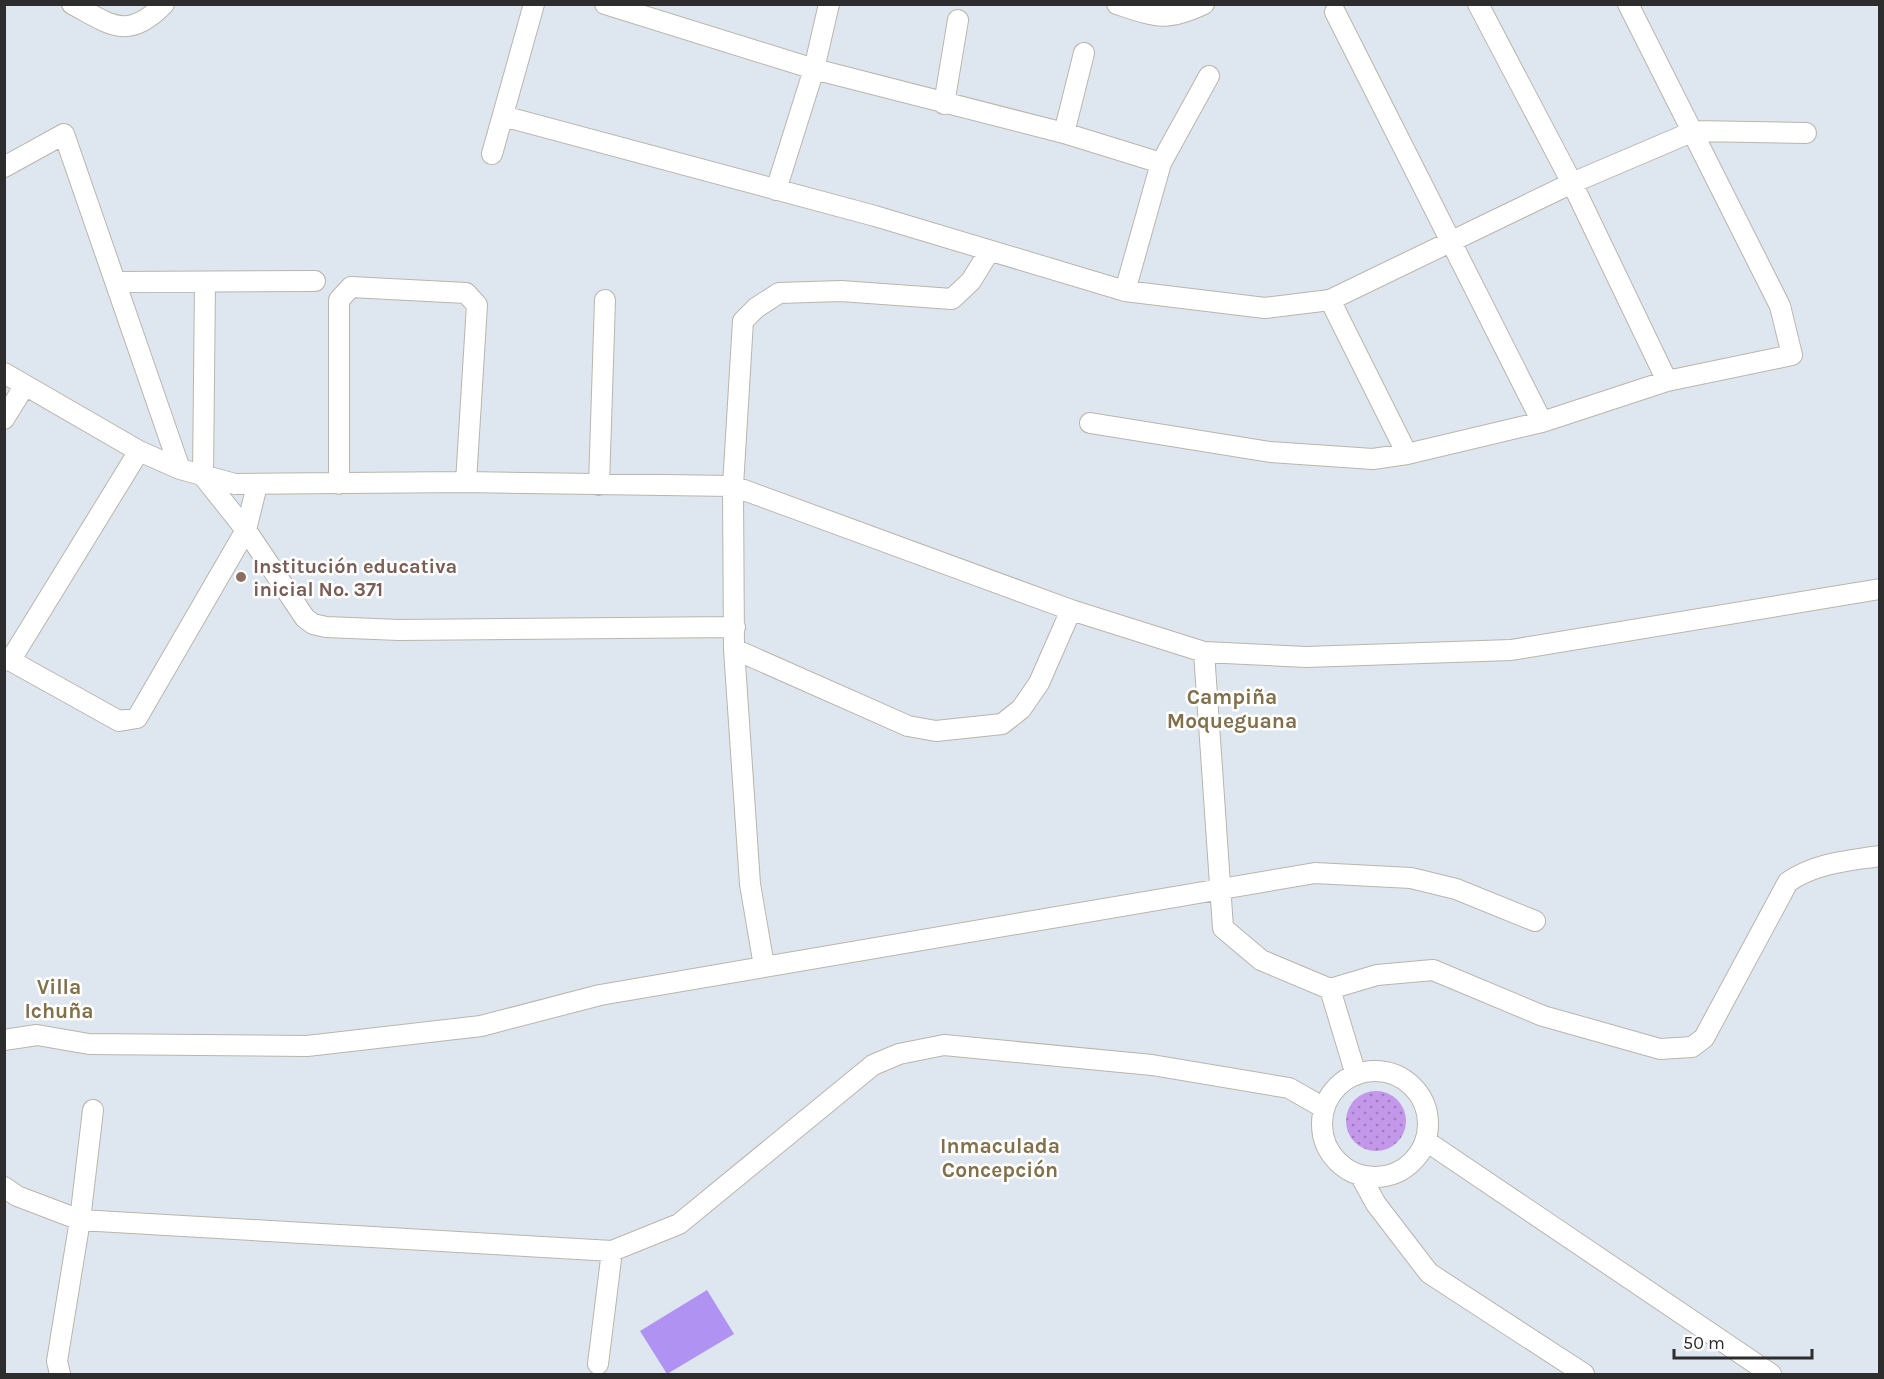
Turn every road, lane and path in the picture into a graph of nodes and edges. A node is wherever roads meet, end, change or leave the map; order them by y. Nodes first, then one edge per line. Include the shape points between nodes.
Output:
1 (72, 4) edge
2 (164, 4) edge
3 (534, 4) edge
4 (605, 4) edge
5 (830, 4) edge
6 (1117, 4) edge
7 (1204, 4) edge
8 (1478, 4) edge
9 (1628, 4) edge
10 (1335, 12) dead end
11 (958, 20) dead end
12 (1084, 53) dead end
13 (814, 69) junction
14 (1209, 76) dead end
15 (944, 104) junction
16 (503, 116) junction
17 (1694, 131) junction
18 (1064, 133) junction
19 (1806, 133) dead end
20 (492, 154) dead end
21 (1161, 164) junction
22 (4, 167) edge
23 (1572, 183) junction
24 (776, 190) junction
25 (1452, 243) junction
26 (989, 252) junction
27 (315, 280) dead end
28 (116, 282) junction
29 (205, 283) junction
30 (1125, 291) junction
31 (605, 300) dead end
32 (1329, 300) junction
33 (4, 373) edge
34 (1667, 381) junction
35 (25, 385) junction
36 (4, 419) edge
37 (1542, 422) junction
38 (1090, 423) dead end
39 (139, 451) junction
40 (1407, 454) junction
41 (180, 469) junction
42 (203, 476) junction
43 (466, 482) junction
44 (339, 484) junction
45 (257, 485) junction
46 (599, 485) junction
47 (733, 486) junction
48 (246, 530) junction
49 (1880, 588) edge
50 (1071, 610) junction
51 (735, 627) junction
52 (734, 649) junction
53 (1204, 652) junction
54 (7, 659) edge
55 (1880, 856) edge
56 (1218, 888) junction
57 (1535, 921) dead end
58 (764, 966) junction
59 (1330, 989) junction
60 (4, 1040) edge
61 (1356, 1075) junction
62 (1324, 1108) junction
63 (93, 1110) dead end
64 (1426, 1141) junction
65 (1360, 1175) junction
66 (4, 1187) edge
67 (80, 1220) junction
68 (612, 1251) junction
69 (598, 1364) dead end
70 (60, 1374) edge
71 (1584, 1374) edge
72 (1771, 1374) edge

1 - 2 street via 116,27 148,21
3 - 16 street
4 - 13 street
5 - 13 street
6 - 7 street via 1169,17
8 - 23 street
9 - 17 street
10 - 25 street
11 - 15 street
12 - 18 street
13 - 15 street
13 - 24 street
14 - 21 street
15 - 18 street
16 - 20 street
16 - 24 street
17 - 19 street
17 - 23 street
17 - 34 street via 1780,306 1792,355
18 - 21 street
21 - 30 street
22 - 28 street via 64,134
23 - 25 street
23 - 34 street
24 - 26 street
25 - 32 street
25 - 37 street
26 - 30 street
26 - 47 street via 971,281 952,299 841,291 779,293 756,308 743,321
27 - 29 street
28 - 29 street
28 - 41 street
29 - 42 street
30 - 32 street via 1265,308
31 - 46 street
32 - 40 street
33 - 35 street
34 - 37 street
35 - 36 street
35 - 39 street
37 - 40 street
38 - 40 street via 1270,452 1374,459
39 - 41 street
39 - 54 street
41 - 42 street
42 - 45 street
42 - 48 street
43 - 44 street
43 - 44 street via 477,305 473,298 466,293 351,287 339,300
43 - 46 street
44 - 45 street
45 - 48 street
46 - 47 street
47 - 50 street
47 - 51 street
48 - 51 street via 305,618 326,627
48 - 54 street via 137,718 119,721
49 - 53 street via 1511,650 1306,657
50 - 52 street via 1039,683 1021,709 1002,724 936,731 908,726
50 - 53 street
51 - 52 street
52 - 58 street via 750,884
53 - 56 street
55 - 59 street via 1819,866 1788,882 1704,1038 1692,1047 1660,1049 1543,1016 1433,970 1377,975
56 - 57 street via 1315,873 1411,878 1456,889
56 - 58 street
56 - 59 street via 1222,928 1261,960
58 - 60 street via 600,995 481,1026 307,1046 89,1044 37,1035
59 - 61 street
61 - 62 street via 1341,1083
61 - 64 street via 1390,1073 1418,1092 1429,1124
62 - 65 street via 1324,1140 1332,1156 1344,1168
62 - 68 street via 1289,1088 1152,1065 944,1045 899,1054 873,1065 679,1224
63 - 67 street
64 - 65 street via 1418,1156 1400,1171 1378,1177
64 - 72 street
65 - 71 street via 1376,1204 1429,1273
66 - 67 street via 17,1196
67 - 68 street
67 - 70 street via 57,1361
68 - 69 street

